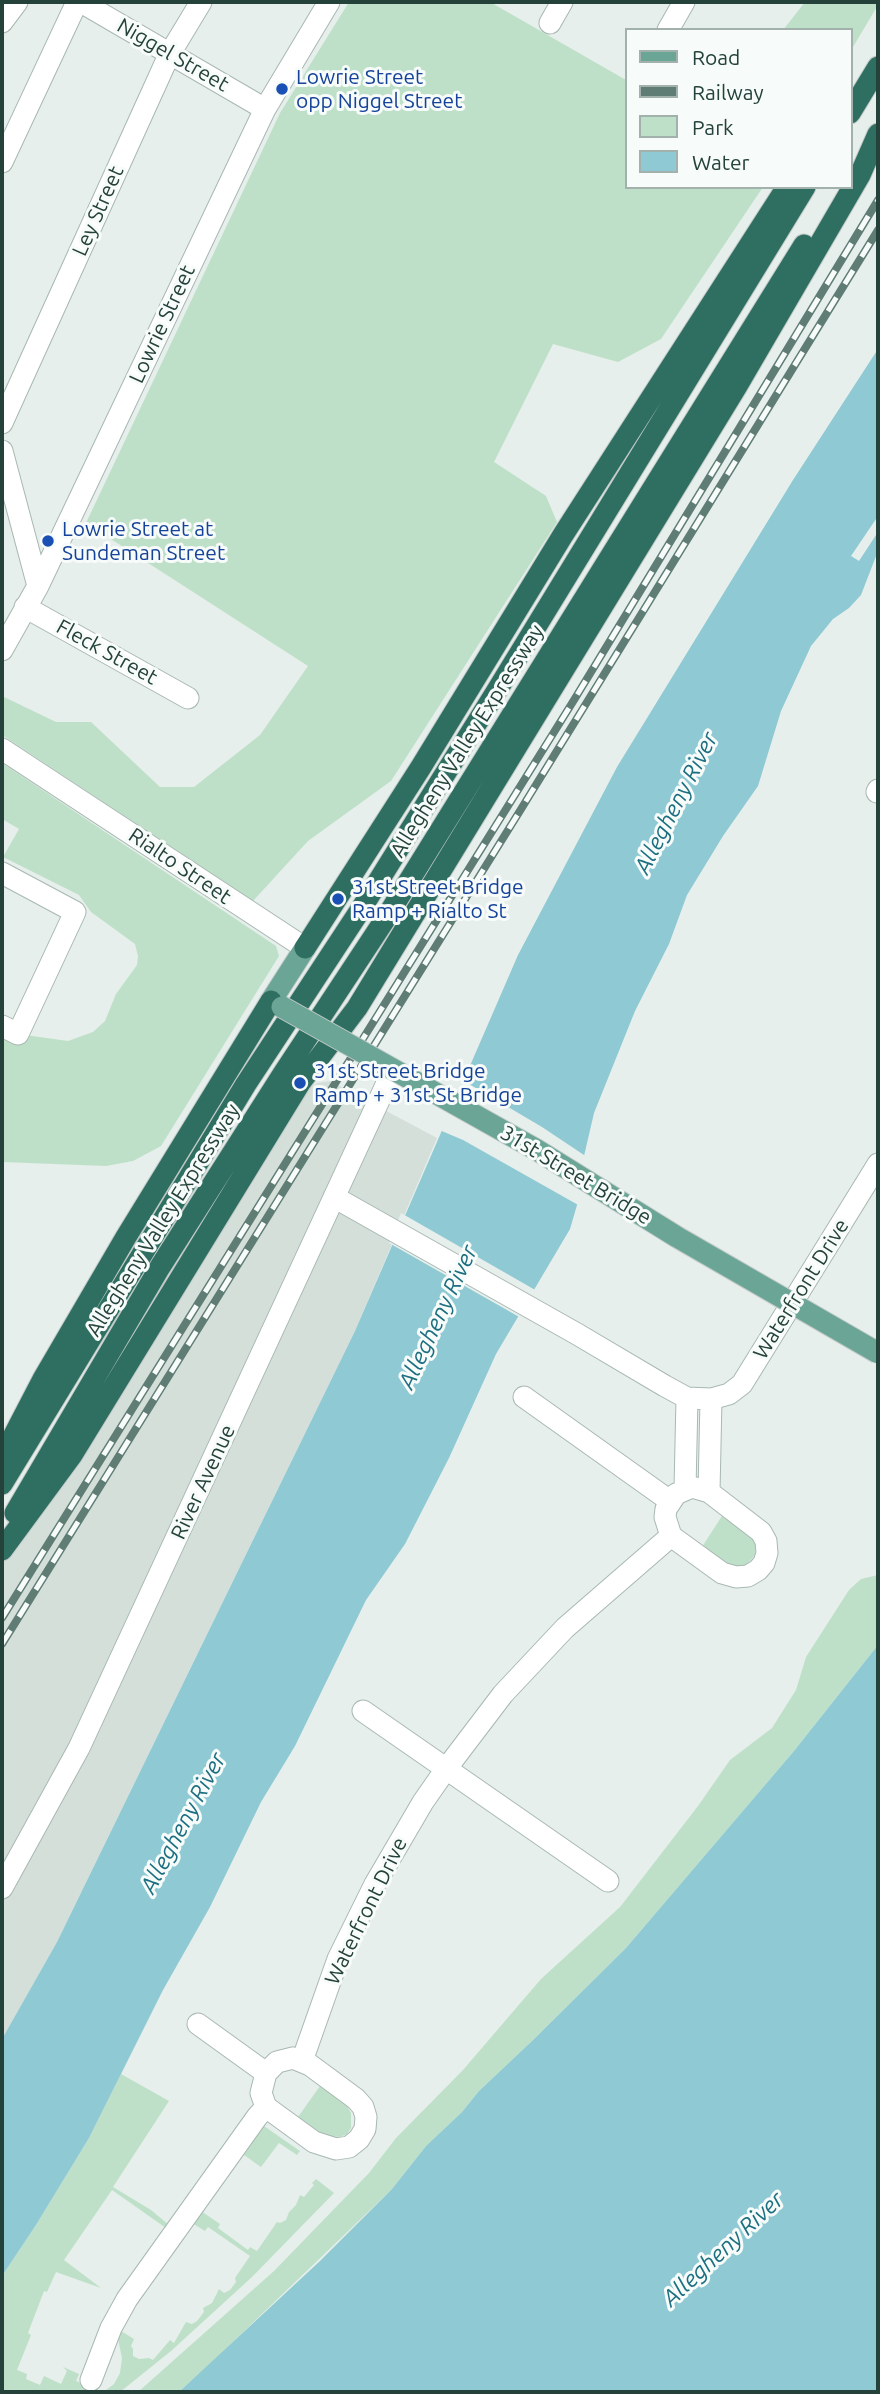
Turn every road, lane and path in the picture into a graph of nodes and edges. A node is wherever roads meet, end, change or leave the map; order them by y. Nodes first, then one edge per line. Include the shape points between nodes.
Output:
1 (18, 2) edge
2 (79, 2) edge
3 (201, 2) edge
4 (329, 2) edge
5 (562, 2) edge
6 (684, 2) edge
7 (2, 22) edge
8 (550, 23) dead end
9 (669, 28) edge
10 (169, 55) junction
11 (878, 57) edge
12 (878, 67) edge
13 (852, 93) edge
14 (265, 108) junction
15 (852, 110) edge
16 (878, 132) edge
17 (2, 162) edge
18 (852, 171) edge
19 (786, 189) edge
20 (804, 189) edge
21 (840, 189) edge
22 (852, 189) edge
23 (852, 189) edge
24 (2, 423) edge
25 (2, 451) edge
26 (38, 586) junction
27 (25, 607) junction
28 (2, 650) edge
29 (188, 698) dead end
30 (2, 749) edge
31 (2, 873) edge
32 (305, 948) junction
33 (277, 1004) junction
34 (10, 1030) edge
35 (334, 1038) junction
36 (393, 1070) junction
37 (878, 1164) edge
38 (334, 1197) junction
39 (878, 1353) edge
40 (524, 1397) dead end
41 (687, 1398) junction
42 (711, 1399) junction
43 (2, 1458) edge
44 (2, 1484) edge
45 (709, 1492) junction
46 (678, 1495) junction
47 (2, 1535) edge
48 (671, 1536) junction
49 (2, 1550) edge
50 (363, 1711) dead end
51 (446, 1769) junction
52 (608, 1881) dead end
53 (2, 1888) edge
54 (198, 2024) dead end
55 (302, 2061) junction
56 (266, 2073) junction
57 (266, 2107) junction
58 (91, 2380) dead end

1 - 7 street
2 - 10 street, Niggel Street
2 - 17 street
3 - 10 street, Ley Street
4 - 14 street, Lowrie Street
5 - 8 street
6 - 9 street
10 - 14 street, Niggel Street
10 - 24 street, Ley Street
11 - 13 highway
12 - 15 highway
14 - 26 street, Lowrie Street
16 - 18 highway
16 - 22 highway
19 - 32 highway
20 - 44 highway, Allegheny Valley Expressway
21 - 47 highway, Allegheny Valley Expressway via 384,921 160,1267
23 - 35 highway via 737,386 357,1008
25 - 26 street
26 - 27 street, Lowrie Street
27 - 28 street, Lowrie Street
27 - 29 street, Fleck Street
30 - 32 street, Rialto Street
31 - 34 street via 75,912
32 - 33 main road
33 - 35 main road, 31st Street Bridge, bridge
33 - 43 highway via 126,1237
35 - 36 main road, 31st Street Bridge, bridge
35 - 49 highway via 300,1083 72,1455
36 - 38 street, River Avenue
36 - 39 main road, 31st Street Bridge, bridge
37 - 42 street, Waterfront Drive via 742,1384
38 - 41 street
38 - 53 street, River Avenue via 79,1748
40 - 46 street
41 - 42 street, Waterfront Drive
41 - 46 street
42 - 45 street
45 - 46 street via 701,1488
45 - 48 street via 761,1532 767,1553 758,1570 736,1577 722,1573
46 - 48 street via 665,1517
48 - 51 street, Waterfront Drive via 565,1628 503,1693
50 - 51 street
51 - 52 street
51 - 55 street, Waterfront Drive via 375,1884 338,1959
54 - 56 street
55 - 56 street via 277,2062
55 - 57 street via 363,2107 365,2129 359,2139 349,2147 323,2146
56 - 57 street via 261,2093
57 - 58 street via 127,2299

